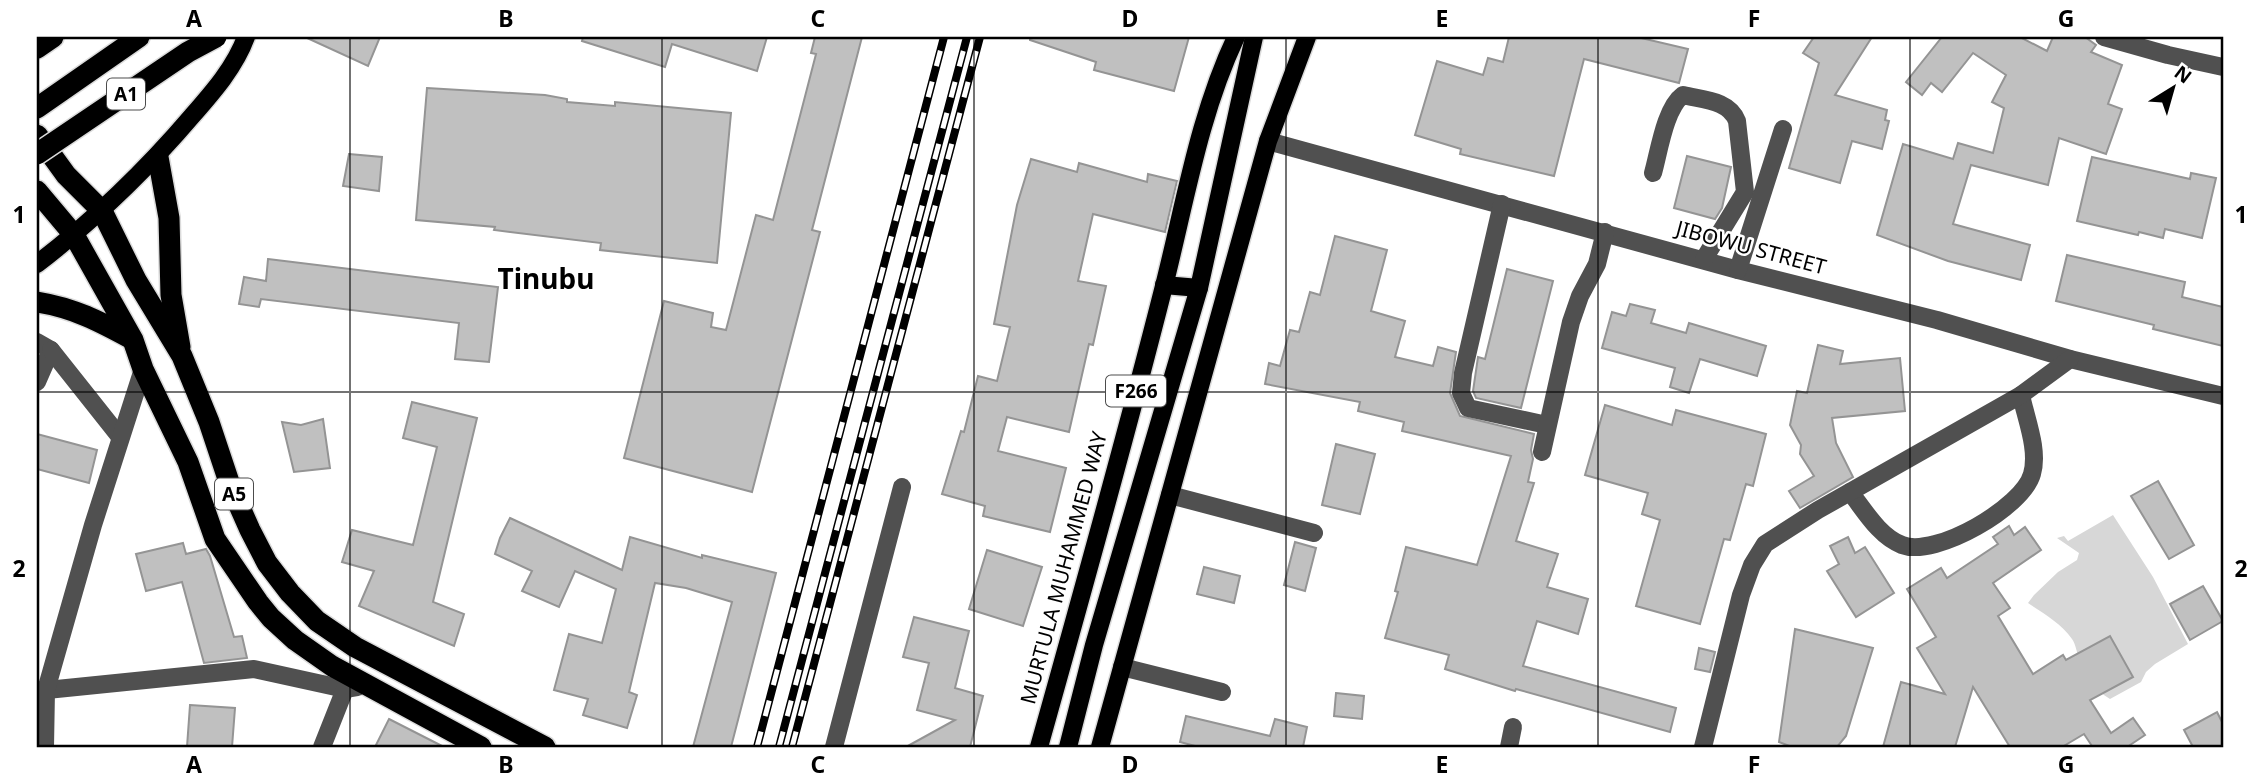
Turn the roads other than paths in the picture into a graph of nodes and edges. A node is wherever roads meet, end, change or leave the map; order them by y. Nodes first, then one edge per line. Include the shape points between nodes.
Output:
1 (53, 37) edge
2 (139, 37) edge
3 (216, 37) edge
4 (246, 37) edge
5 (1236, 37) edge
6 (1254, 37) edge
7 (1307, 37) edge
8 (2104, 37) edge
9 (37, 48) edge
10 (2223, 67) edge
11 (37, 108) edge
12 (1783, 129) dead end
13 (37, 135) edge
14 (1268, 141) junction
15 (37, 154) edge
16 (158, 157) junction
17 (1653, 173) dead end
18 (37, 191) edge
19 (1502, 204) junction
20 (102, 211) junction
21 (1605, 232) junction
22 (74, 235) junction
23 (1704, 259) junction
24 (37, 264) edge
25 (1738, 270) junction
26 (1164, 285) junction
27 (1199, 288) junction
28 (37, 302) edge
29 (133, 340) junction
30 (44, 346) edge
31 (182, 356) junction
32 (2070, 359) junction
33 (143, 369) junction
34 (37, 382) edge
35 (2021, 395) junction
36 (2223, 396) edge
37 (1547, 425) junction
38 (120, 437) junction
39 (1542, 453) dead end
40 (902, 487) dead end
41 (1850, 492) junction
42 (1170, 495) junction
43 (1314, 533) dead end
44 (1122, 667) junction
45 (367, 685) junction
46 (345, 689) junction
47 (41, 690) edge
48 (1222, 692) dead end
49 (1513, 727) dead end
50 (45, 747) edge
51 (323, 747) edge
52 (481, 747) edge
53 (545, 747) edge
54 (834, 747) edge
55 (1039, 747) edge
56 (1068, 747) edge
57 (1100, 747) edge
58 (1508, 747) edge
59 (1703, 747) edge

1 - 9 highway
2 - 11 highway, A1
3 - 15 highway, A1, bridge
4 - 16 main road via 218,87
5 - 26 main road, MURTULA MUHAMMED WAY / F266 via 1191,170
6 - 27 main road
7 - 14 main road
8 - 10 street
12 - 25 street
13 - 20 highway, A5 via 66,175
14 - 19 street, JIBOWU STREET
14 - 42 main road
16 - 20 main road
16 - 31 highway via 169,218 171,295
17 - 23 street via 1670,110 1683,95 1734,112 1745,192
18 - 22 highway, A5
19 - 21 street, JIBOWU STREET
19 - 37 street via 1461,393 1468,408
20 - 22 main road
20 - 31 highway, A5 via 136,280
21 - 23 street, JIBOWU STREET
21 - 37 street via 1597,264 1571,322
22 - 24 main road
22 - 29 highway, A5
23 - 25 street, JIBOWU STREET
25 - 32 street, JIBOWU STREET
26 - 27 main road
26 - 55 main road, MURTULA MUHAMMED WAY / F266
27 - 56 main road
28 - 29 highway via 92,317
29 - 33 highway, A5
30 - 34 street
30 - 38 street
31 - 53 highway, A5 via 250,530 290,593 317,621 355,647
32 - 35 street
32 - 36 street, JIBOWU STREET
33 - 38 street
33 - 45 highway, A5 via 188,462 215,539 233,567 271,618 295,640
35 - 41 street
35 - 41 street via 2035,459 2032,476 2026,489 2000,512 1945,540 1905,546 1886,536
37 - 39 street
38 - 47 street
40 - 54 street
41 - 59 street via 1765,544 1752,565
42 - 43 street
42 - 44 main road
44 - 48 street
44 - 57 main road
45 - 46 street
45 - 52 highway, A5
46 - 47 street via 254,668
46 - 51 street
47 - 50 street
49 - 58 street

